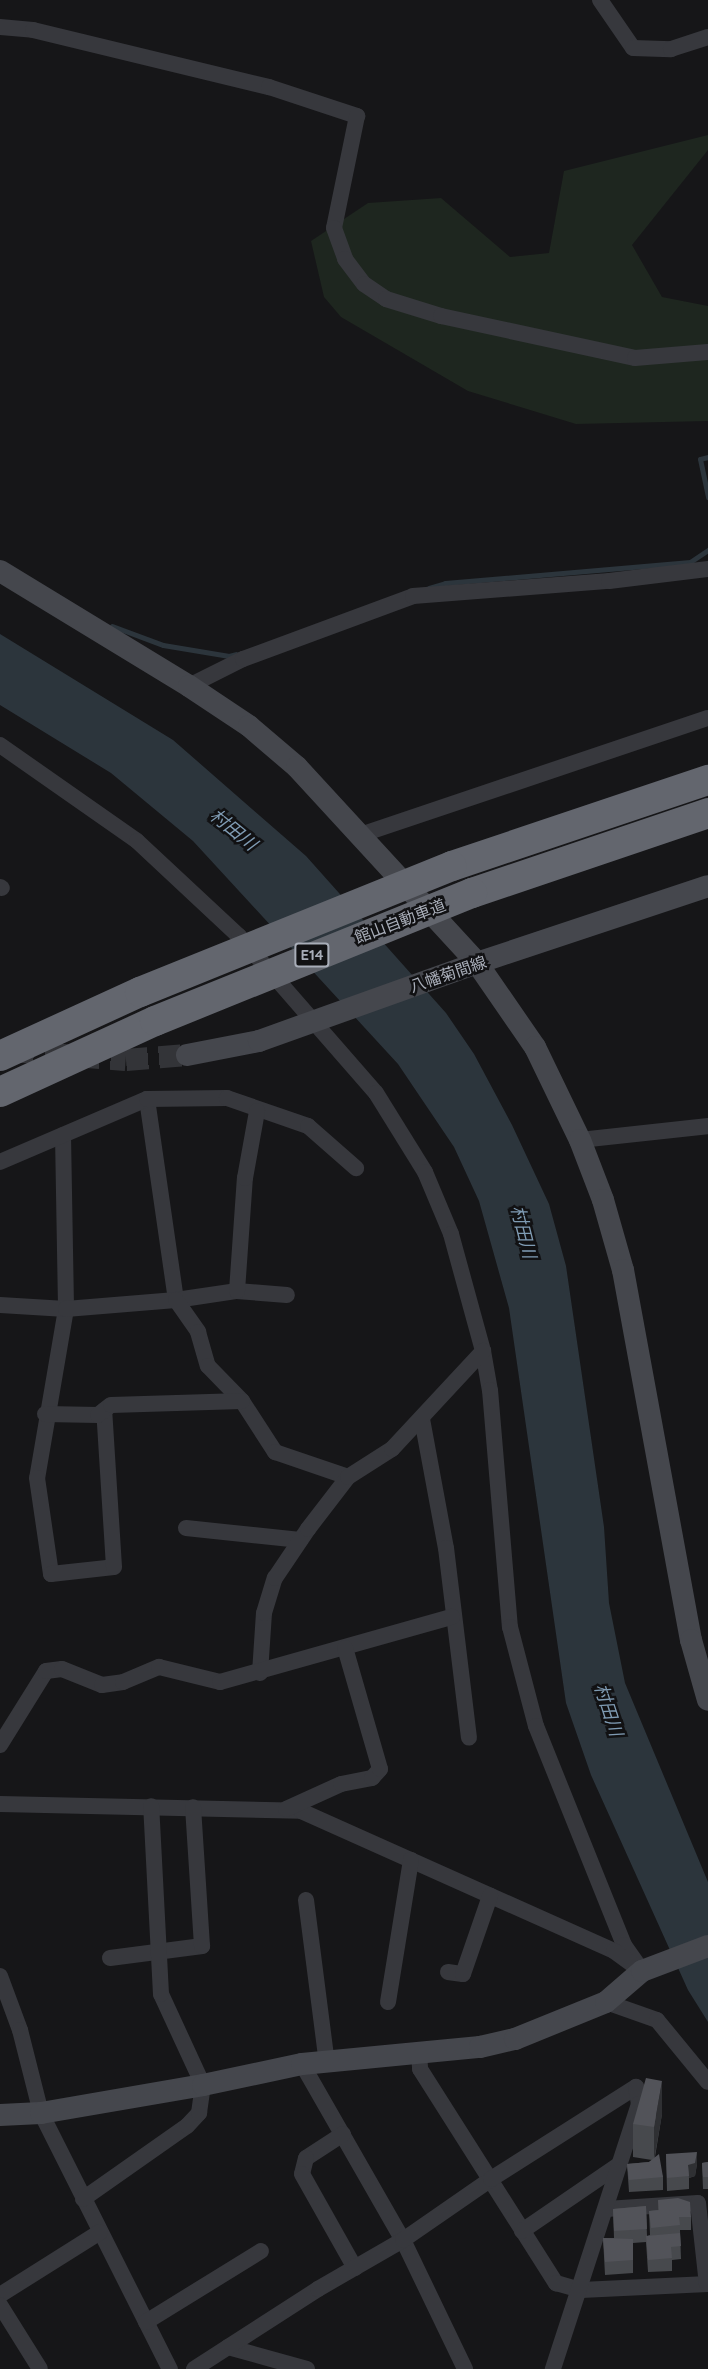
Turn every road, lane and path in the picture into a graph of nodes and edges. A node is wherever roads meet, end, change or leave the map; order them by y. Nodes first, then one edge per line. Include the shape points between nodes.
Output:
1 (600, 0) edge
2 (0, 27) edge
3 (708, 37) edge
4 (708, 352) edge
5 (708, 569) edge
6 (0, 571) edge
7 (189, 686) junction
8 (708, 718) edge
9 (0, 745) edge
10 (708, 780) edge
11 (708, 813) edge
12 (363, 834) junction
13 (708, 886) edge
14 (477, 963) junction
15 (187, 1055) tunnel mouth
16 (0, 1056) edge
17 (0, 1092) edge
18 (147, 1099) junction
19 (257, 1111) junction
20 (708, 1126) edge
21 (63, 1135) junction
22 (580, 1140) junction
23 (0, 1162) edge
24 (356, 1168) dead end
25 (237, 1291) junction
26 (287, 1294) dead end
27 (176, 1300) junction
28 (0, 1305) edge
29 (66, 1309) junction
30 (483, 1351) junction
31 (242, 1401) junction
32 (104, 1410) junction
33 (45, 1414) junction
34 (422, 1419) junction
35 (348, 1477) junction
36 (186, 1528) dead end
37 (300, 1540) junction
38 (452, 1617) junction
39 (345, 1648) junction
40 (260, 1673) junction
41 (708, 1700) edge
42 (469, 1738) dead end
43 (0, 1745) edge
44 (0, 1804) edge
45 (151, 1806) junction
46 (193, 1807) junction
47 (286, 1809) junction
48 (411, 1860) junction
49 (490, 1896) junction
50 (306, 1900) dead end
51 (708, 1946) edge
52 (159, 1951) junction
53 (110, 1958) dead end
54 (642, 1971) junction
55 (448, 1972) dead end
56 (0, 1976) edge
57 (388, 2002) dead end
58 (606, 2002) junction
59 (419, 2053) junction
60 (302, 2064) junction
61 (327, 2064) junction
62 (708, 2082) edge
63 (203, 2085) junction
64 (41, 2113) junction
65 (0, 2115) edge
66 (342, 2134) junction
67 (617, 2166) junction
68 (491, 2179) junction
69 (83, 2199) junction
70 (606, 2209) junction
71 (522, 2231) junction
72 (100, 2232) junction
73 (403, 2240) junction
74 (261, 2251) dead end
75 (355, 2268) junction
76 (707, 2284) edge
77 (581, 2290) junction
78 (0, 2295) edge
79 (0, 2305) edge
80 (146, 2322) junction
81 (228, 2348) junction
82 (39, 2369) edge
83 (170, 2369) edge
84 (194, 2369) edge
85 (307, 2369) edge
86 (465, 2369) edge
87 (553, 2369) edge

1 - 3 street via 633,48 670,49
2 - 4 street via 33,30 269,87 357,116 334,228 351,267 364,284 386,298 441,316 624,356
5 - 7 street via 413,596 243,658
6 - 7 street
7 - 12 street via 249,726 290,760
8 - 12 street
9 - 30 street via 136,841 239,936 376,1093 425,1172 451,1234
10 - 16 highway, 館山自動車道 / E14, bridge via 452,866 140,992
11 - 17 highway, 館山自動車道 / E14, bridge via 472,894 155,1021
12 - 14 street
13 - 14 street, 八幡菊間線
14 - 15 street, 八幡菊間線, bridge via 259,1041
14 - 22 street via 536,1047
18 - 19 street via 227,1098
18 - 21 street
18 - 27 street
19 - 24 street via 308,1126
19 - 25 street via 245,1178
20 - 22 street
21 - 23 street
21 - 29 street
22 - 41 street via 623,1270 691,1640
25 - 26 street
25 - 27 street
27 - 29 street
27 - 31 street via 198,1332 207,1366
28 - 29 street
29 - 33 street
30 - 34 street
30 - 54 street via 490,1390 510,1627 536,1726 624,1945
31 - 32 street via 111,1405
31 - 35 street via 275,1452
32 - 33 street via 98,1415
32 - 33 street via 114,1567 51,1574 37,1478
34 - 35 street via 392,1449
34 - 38 street via 446,1548
35 - 37 street
36 - 37 street
37 - 40 street via 275,1578 264,1613
38 - 39 street
38 - 42 street
39 - 40 street
39 - 47 street via 380,1769 359,1784 341,1784
40 - 43 street via 220,1682 159,1667 123,1682 102,1685 62,1669 46,1671
44 - 45 street
45 - 46 street
45 - 52 street
46 - 47 street
46 - 52 street via 202,1946
47 - 48 street via 301,1811
48 - 49 street
48 - 57 street
49 - 54 street via 615,1951
49 - 55 street via 463,1974
50 - 61 street
51 - 54 street
52 - 53 street
52 - 63 street via 161,1994
54 - 58 street
56 - 64 street via 20,2030
58 - 59 street via 515,2039
58 - 62 street via 657,2020
59 - 61 street
59 - 68 street via 420,2069
60 - 61 street
60 - 63 street
60 - 66 street
63 - 64 street
63 - 69 street via 199,2112 187,2126
64 - 65 street
64 - 69 street
66 - 73 street
66 - 75 street via 306,2158 302,2174
67 - 68 street via 639,2104 636,2087
67 - 70 street
67 - 71 street
68 - 71 street
68 - 73 street
69 - 72 street
70 - 76 street via 698,2203
70 - 77 street
71 - 77 street via 556,2283
72 - 78 street
72 - 80 street
73 - 75 street
73 - 86 street
74 - 80 street
75 - 81 street
76 - 77 street
77 - 87 street
79 - 82 street
80 - 83 street
81 - 84 street
81 - 85 street

